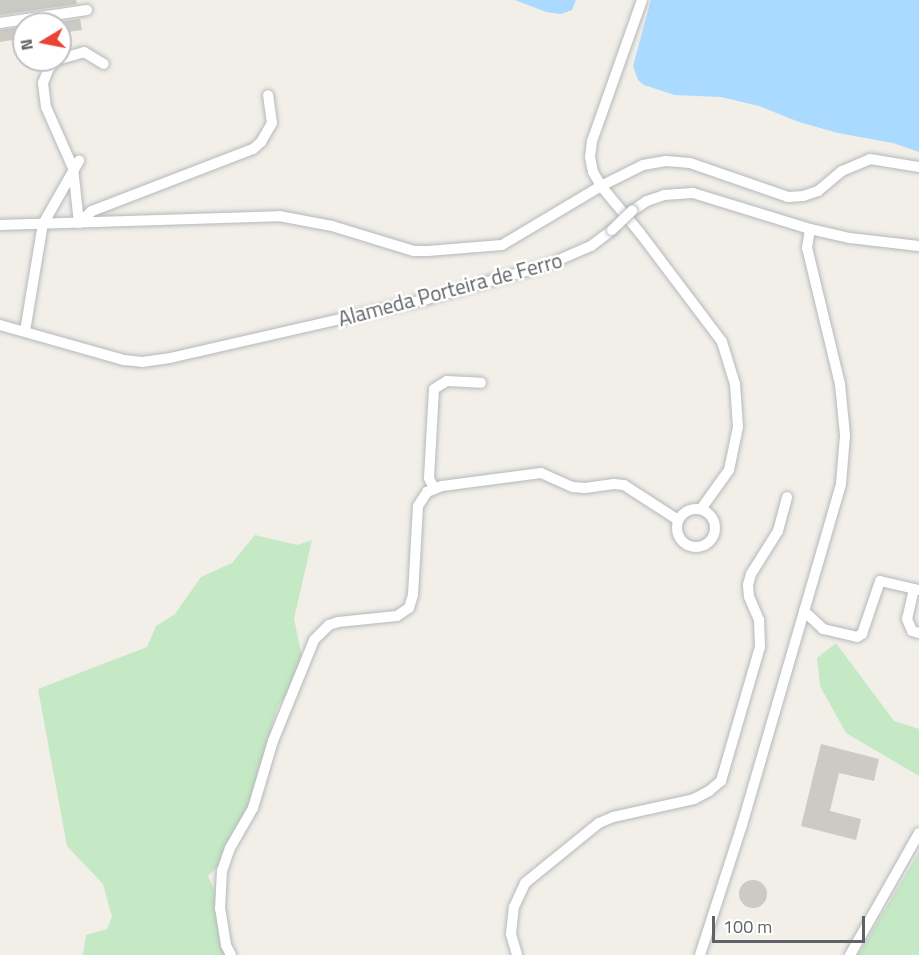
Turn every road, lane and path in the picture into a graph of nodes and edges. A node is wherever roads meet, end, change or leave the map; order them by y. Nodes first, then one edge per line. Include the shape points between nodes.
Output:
1 (642, 0) edge
2 (87, 10) dead end
3 (0, 22) edge
4 (72, 55) edge
5 (104, 64) dead end
6 (48, 72) edge
7 (268, 96) dead end
8 (76, 165) junction
9 (919, 167) edge
10 (601, 186) junction
11 (79, 223) junction
12 (43, 224) junction
13 (0, 225) edge
14 (810, 230) junction
15 (919, 246) edge
16 (0, 325) edge
17 (25, 331) junction
18 (481, 383) dead end
19 (434, 488) junction
20 (787, 497) dead end
21 (701, 509) junction
22 (678, 520) junction
23 (917, 590) edge
24 (804, 611) junction
25 (919, 633) edge
26 (919, 834) edge
27 (231, 955) edge
28 (517, 955) edge
29 (700, 955) edge
30 (850, 955) edge

1 - 10 street via 592,141 593,172
2 - 3 street
4 - 5 street via 84,52
6 - 8 street via 44,83 46,107
7 - 11 street via 272,123 253,148 92,211
8 - 11 street
8 - 12 street
9 - 10 street via 870,159 855,163 818,191 804,196 780,195 690,163 666,161 643,165
10 - 11 street via 502,245 428,251 414,251 332,226 279,216
10 - 21 street via 722,342 735,384 738,427 729,470
11 - 12 street
12 - 13 street
12 - 17 street
14 - 15 street, Alameda Porteira de Ferro
14 - 17 street, Alameda Porteira de Ferro, bridge via 693,193 664,195 647,201 591,246 547,265 428,299 170,358 124,360
14 - 24 street via 807,248 840,384 844,435 841,484
16 - 17 street, Alameda Porteira de Ferro
18 - 19 street via 447,381 434,389 429,478
19 - 22 street via 541,473 573,487 624,485
19 - 27 street via 421,498 418,506 409,608 397,616 328,625 314,640 273,741 253,807 222,871 220,909
20 - 28 street via 778,531 748,585 759,620 760,647 721,781 694,799 599,823 525,883 514,908 511,934
21 - 22 street via 686,511
21 - 22 street via 711,515 716,525 714,536 706,544 686,544 678,536
23 - 24 street via 880,581 862,634 857,637 823,629
23 - 25 street via 907,619 912,631
24 - 29 street
26 - 30 street

